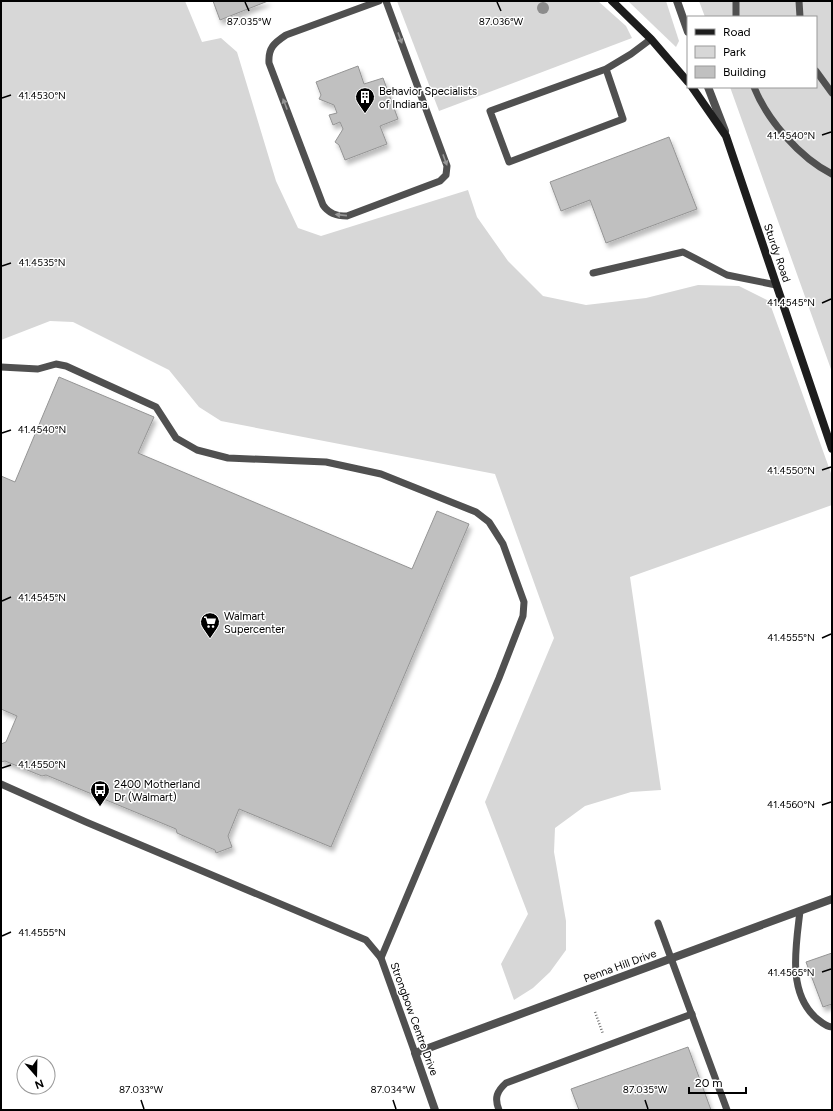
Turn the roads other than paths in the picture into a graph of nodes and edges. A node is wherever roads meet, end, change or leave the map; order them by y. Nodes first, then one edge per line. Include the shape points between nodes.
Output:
1 (379, 1) edge
2 (386, 1) edge
3 (612, 1) edge
4 (677, 1) edge
5 (736, 1) edge
6 (800, 1) edge
7 (736, 16) edge
8 (800, 16) edge
9 (687, 29) edge
10 (651, 39) junction
11 (606, 69) junction
12 (817, 72) edge
13 (687, 81) edge
14 (693, 88) edge
15 (711, 88) edge
16 (755, 88) edge
17 (832, 93) edge
18 (726, 136) junction
19 (832, 174) edge
20 (593, 273) dead end
21 (776, 284) junction
22 (1, 367) edge
23 (832, 449) edge
24 (1, 784) edge
25 (832, 899) edge
26 (800, 911) junction
27 (658, 923) dead end
28 (381, 958) junction
29 (671, 958) junction
30 (692, 1014) junction
31 (832, 1027) edge
32 (415, 1053) junction
33 (435, 1110) edge
34 (498, 1110) edge
35 (727, 1110) edge

2 -> 1 lane via 447,166 446,175 440,181 341,216 330,213 323,205 269,63 268,53 273,44 286,36
3 - 10 street
4 - 9 street
5 - 7 lane
6 - 8 lane
10 - 11 lane
10 - 13 street
11 - 11 lane via 490,111 509,162 623,119
12 - 17 lane
14 - 18 street
15 - 18 street, Sturdy Road
16 - 19 lane via 775,124 799,150
18 - 21 street, Sturdy Road
20 - 21 lane via 683,252 727,275
21 - 23 street, Sturdy Road
22 - 28 lane via 38,369 56,364 66,366 156,407 176,438 197,450 228,458 326,462 381,474 476,512 489,522 503,544 524,602 523,616
24 - 28 lane, Strongbow Centre Drive via 366,940
25 - 26 street, Penna Hill Drive
26 - 29 street, Penna Hill Drive
26 - 31 lane via 794,956 796,977 809,1012
27 - 29 lane
28 - 32 lane, Strongbow Centre Drive
29 - 30 lane
29 - 32 street, Penna Hill Drive
30 - 34 lane via 506,1083 498,1090 495,1101
30 - 35 lane
32 - 33 street, Strongbow Centre Drive

